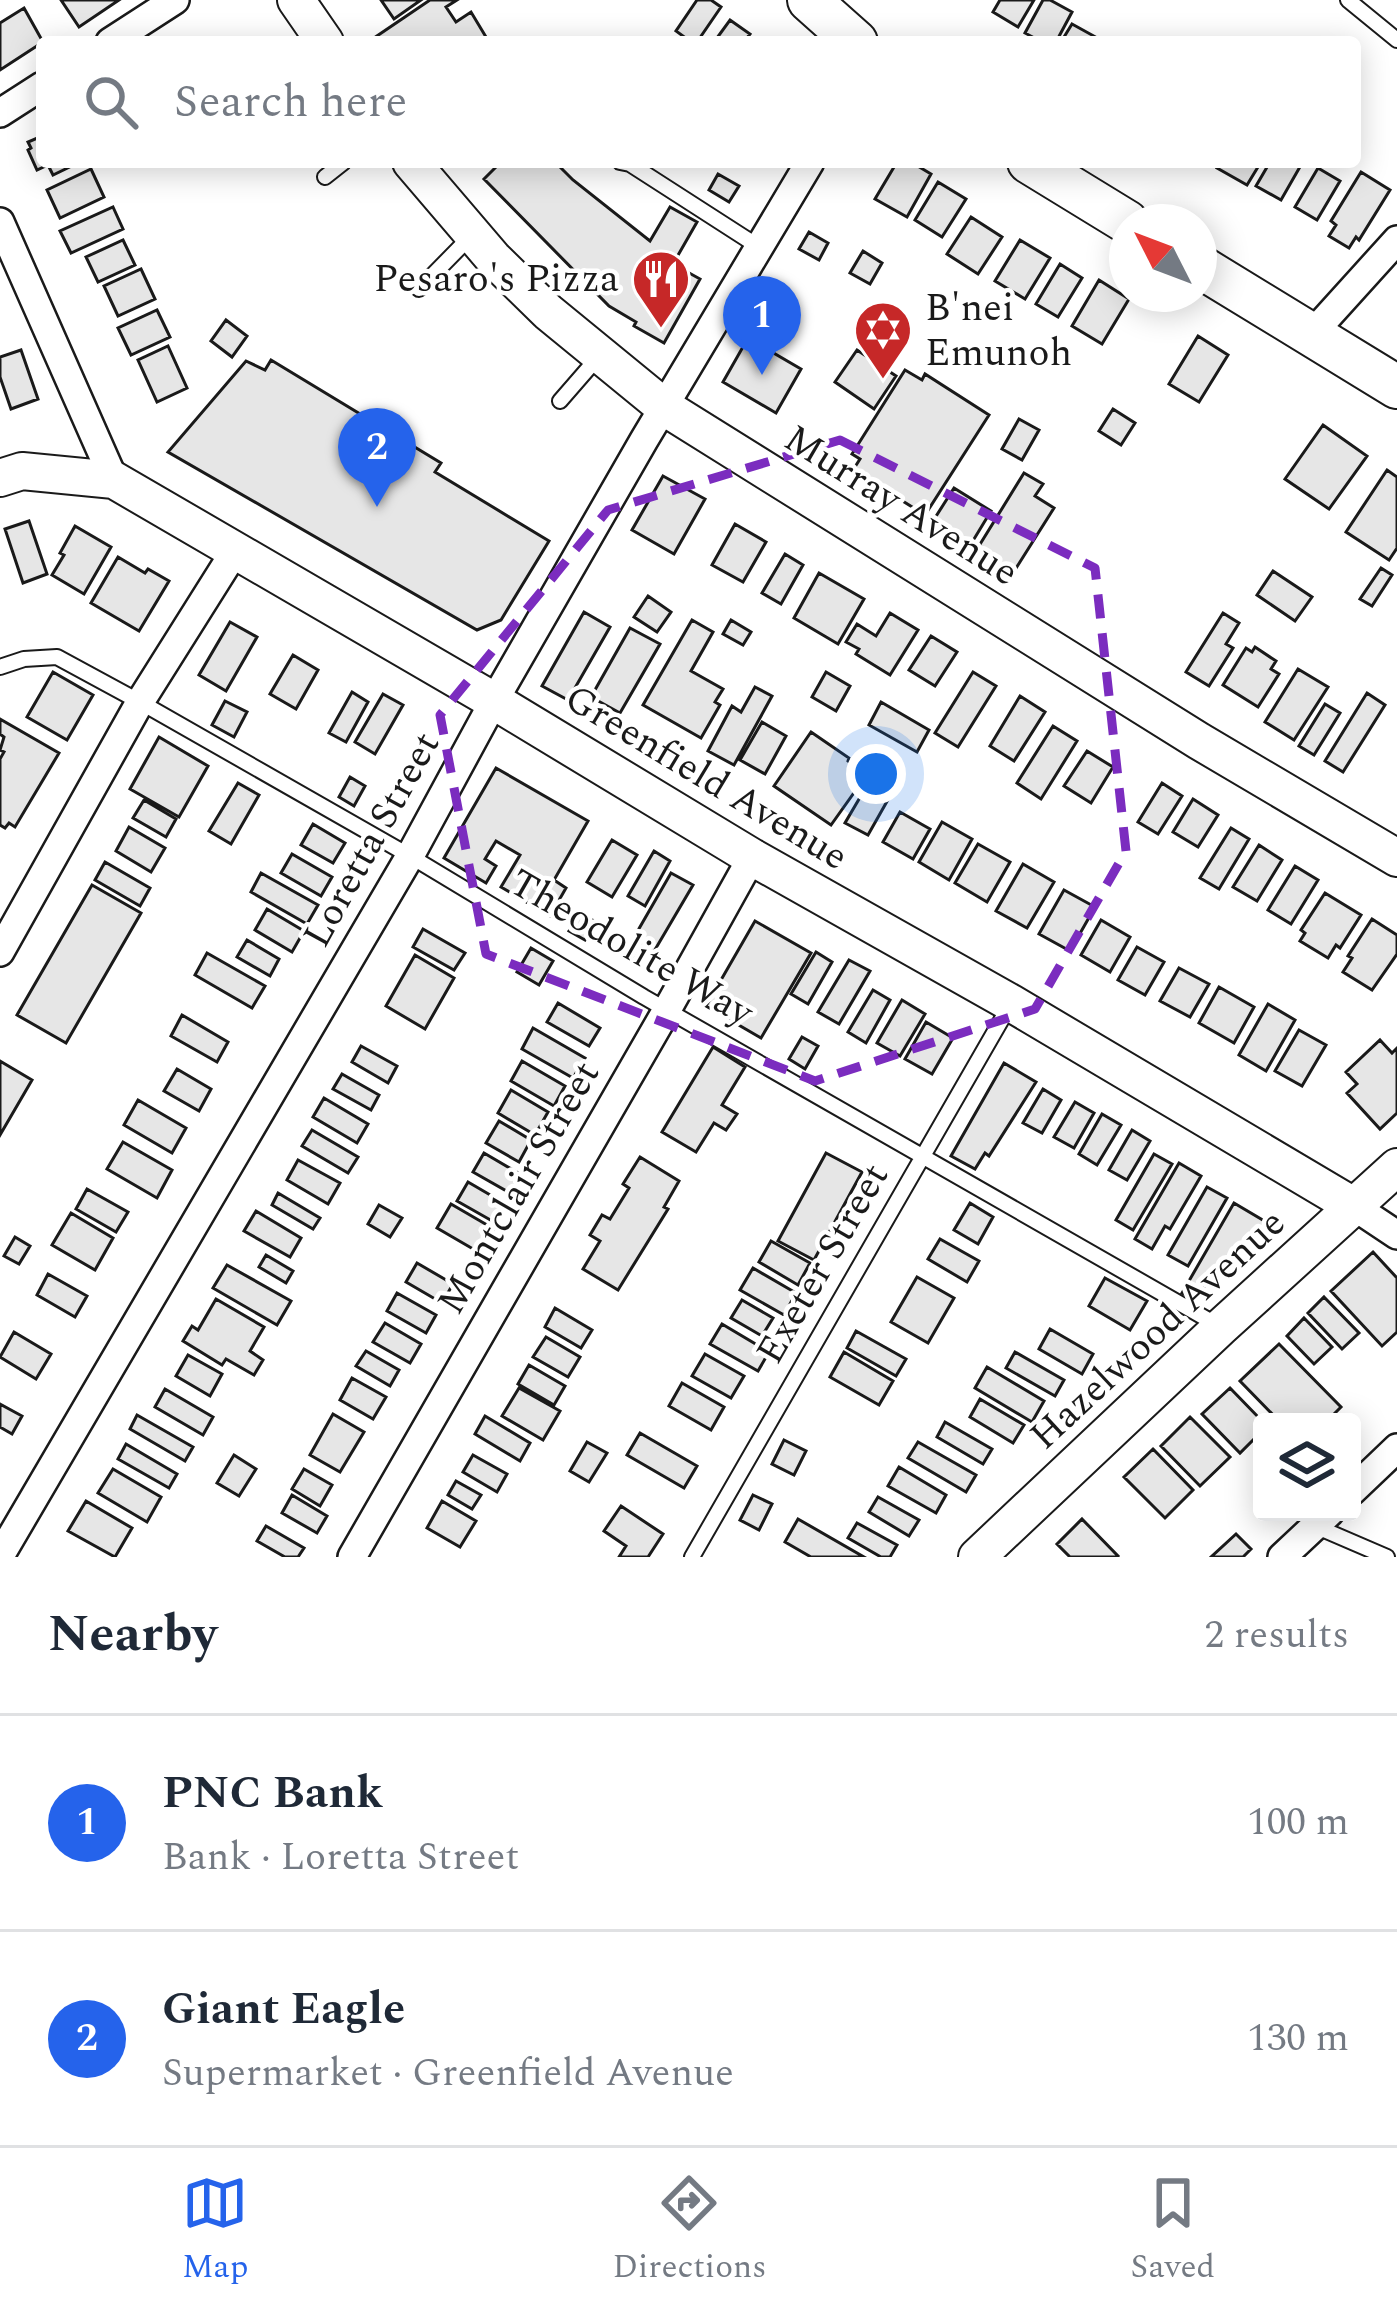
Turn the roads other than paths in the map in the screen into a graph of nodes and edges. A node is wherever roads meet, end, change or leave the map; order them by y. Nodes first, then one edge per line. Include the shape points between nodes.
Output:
1 (175, 0) edge
2 (296, 0) edge
3 (808, 0) edge
4 (1348, 0) edge
5 (119, 36) edge
6 (321, 36) edge
7 (849, 36) edge
8 (1397, 40) edge
9 (36, 90) edge
10 (0, 113) edge
11 (337, 168) edge
12 (416, 168) edge
13 (636, 168) edge
14 (807, 168) edge
15 (1039, 168) edge
16 (326, 177) dead end
17 (1109, 211) edge
18 (0, 222) edge
19 (472, 235) junction
20 (1397, 240) edge
21 (761, 248) junction
22 (1217, 277) edge
23 (419, 290) dead end
24 (1311, 335) junction
25 (600, 355) junction
26 (1397, 387) edge
27 (560, 401) dead end
28 (664, 406) junction
29 (0, 478) edge
30 (114, 480) junction
31 (235, 551) junction
32 (0, 667) edge
33 (494, 701) junction
34 (140, 702) junction
35 (410, 856) junction
36 (752, 857) junction
37 (1397, 858) edge
38 (1, 948) edge
39 (1011, 1003) junction
40 (668, 1008) junction
41 (922, 1158) junction
42 (1392, 1180) edge
43 (1355, 1208) junction
44 (1397, 1235) edge
45 (1220, 1327) junction
46 (1397, 1448) edge
47 (1361, 1482) edge
48 (1320, 1521) edge
49 (1325, 1521) edge
50 (0, 1556) edge
51 (352, 1557) edge
52 (692, 1557) edge
53 (977, 1557) edge
54 (1282, 1557) edge
55 (1387, 1557) edge

1 - 5 street
2 - 6 main road
3 - 7 main road
4 - 8 lane
9 - 10 street
11 - 16 lane
12 - 19 main road, Murray Avenue
13 - 21 lane
14 - 21 street, Loretta Street
15 - 17 main road
18 - 30 street
19 - 23 lane
19 - 25 main road, Murray Avenue
20 - 24 street
21 - 28 street, Loretta Street
22 - 24 main road
24 - 26 main road
25 - 27 lane
25 - 28 main road, Murray Avenue
28 - 33 street, Loretta Street
28 - 37 main road, Murray Avenue
29 - 30 main road, Greenfield Avenue via 22,471
30 - 31 main road, Greenfield Avenue
31 - 33 main road, Greenfield Avenue
31 - 34 street
32 - 34 lane, Theodolite Way via 57,657
33 - 35 street, Loretta Street
33 - 36 main road, Greenfield Avenue
34 - 35 lane, Theodolite Way
34 - 38 street
35 - 40 lane, Theodolite Way
35 - 50 street, Loretta Street
36 - 39 main road, Greenfield Avenue
36 - 40 street, Montclair Street
39 - 41 lane, Exeter Street
39 - 43 main road, Greenfield Avenue
40 - 41 lane, Theodolite Way
40 - 51 street, Montclair Street
41 - 45 lane, Theodolite Way
41 - 52 lane, Exeter Street
42 - 43 main road, Hazelwood Avenue
43 - 44 street
43 - 45 main road, Hazelwood Avenue
45 - 53 main road, Hazelwood Avenue
46 - 47 street
48 - 54 street
49 - 55 lane

